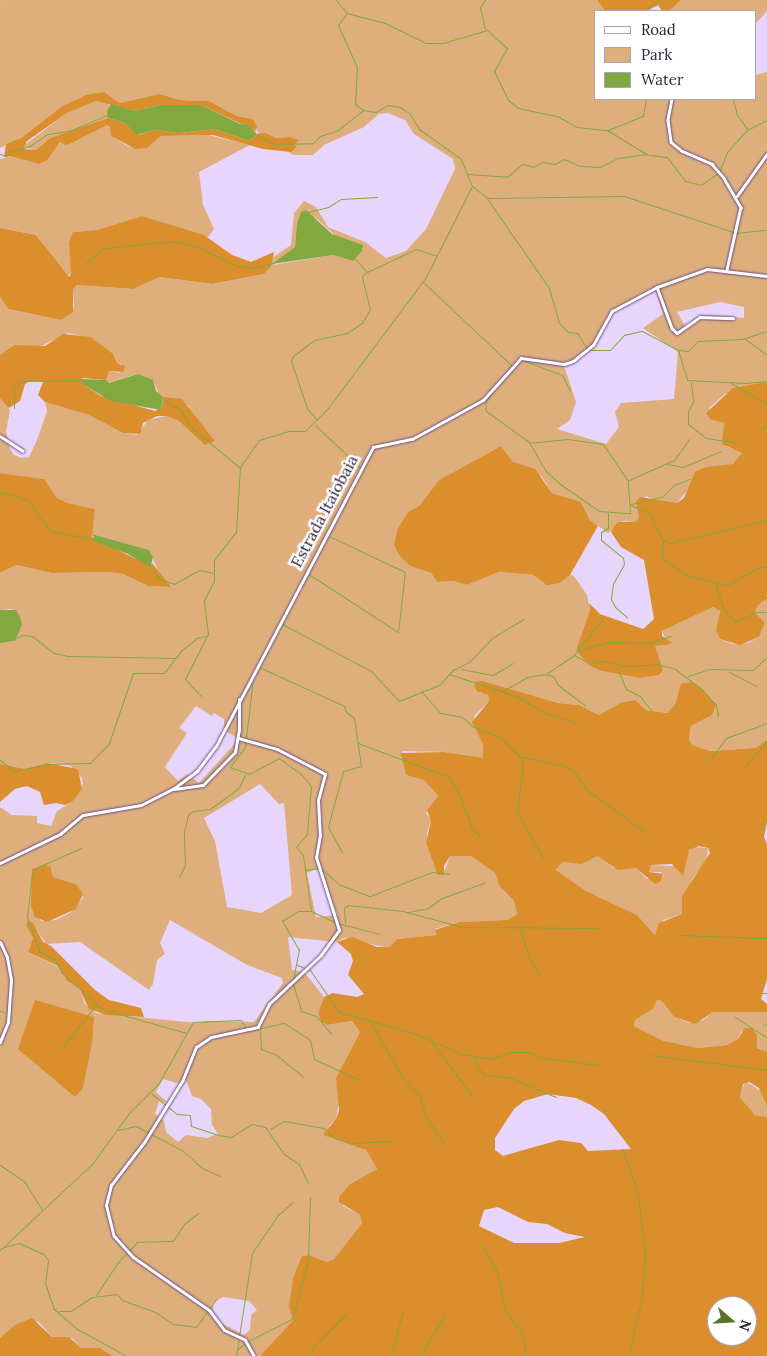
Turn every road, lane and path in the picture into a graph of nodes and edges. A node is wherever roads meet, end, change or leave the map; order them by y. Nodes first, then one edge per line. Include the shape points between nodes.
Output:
1 (672, 100) edge
2 (767, 154) edge
3 (737, 196) junction
4 (727, 270) junction
5 (767, 276) edge
6 (657, 287) junction
7 (733, 318) dead end
8 (0, 436) edge
9 (23, 451) dead end
10 (239, 699) junction
11 (238, 738) junction
12 (173, 789) junction
13 (0, 862) edge
14 (0, 942) edge
15 (0, 1042) edge
16 (254, 1356) edge

1 - 3 street via 668,120 671,142 682,151 712,164
2 - 3 street
3 - 4 street via 741,214
4 - 5 street, Estrada Itaiobaia
4 - 6 street, Estrada Itaiobaia via 707,269
6 - 7 street via 672,328 678,333 700,317
6 - 10 street, Estrada Itaiobaia via 612,311 593,344 573,361 564,364 521,358 480,402 446,418 412,440 373,447
8 - 9 street
10 - 11 street
10 - 12 street, Estrada Itaiobaia via 211,754
11 - 12 street via 235,752 206,782 196,787
11 - 16 street via 277,749 326,774 318,800 320,835 316,857 339,930 321,955 269,1004 258,1027 211,1037 196,1047 178,1088 142,1145 111,1185 106,1204 112,1231 134,1257 210,1310 224,1330 245,1340
12 - 13 street, Estrada Itaiobaia via 137,807 83,815 60,834
14 - 15 street via 7,957 11,980 8,1022

